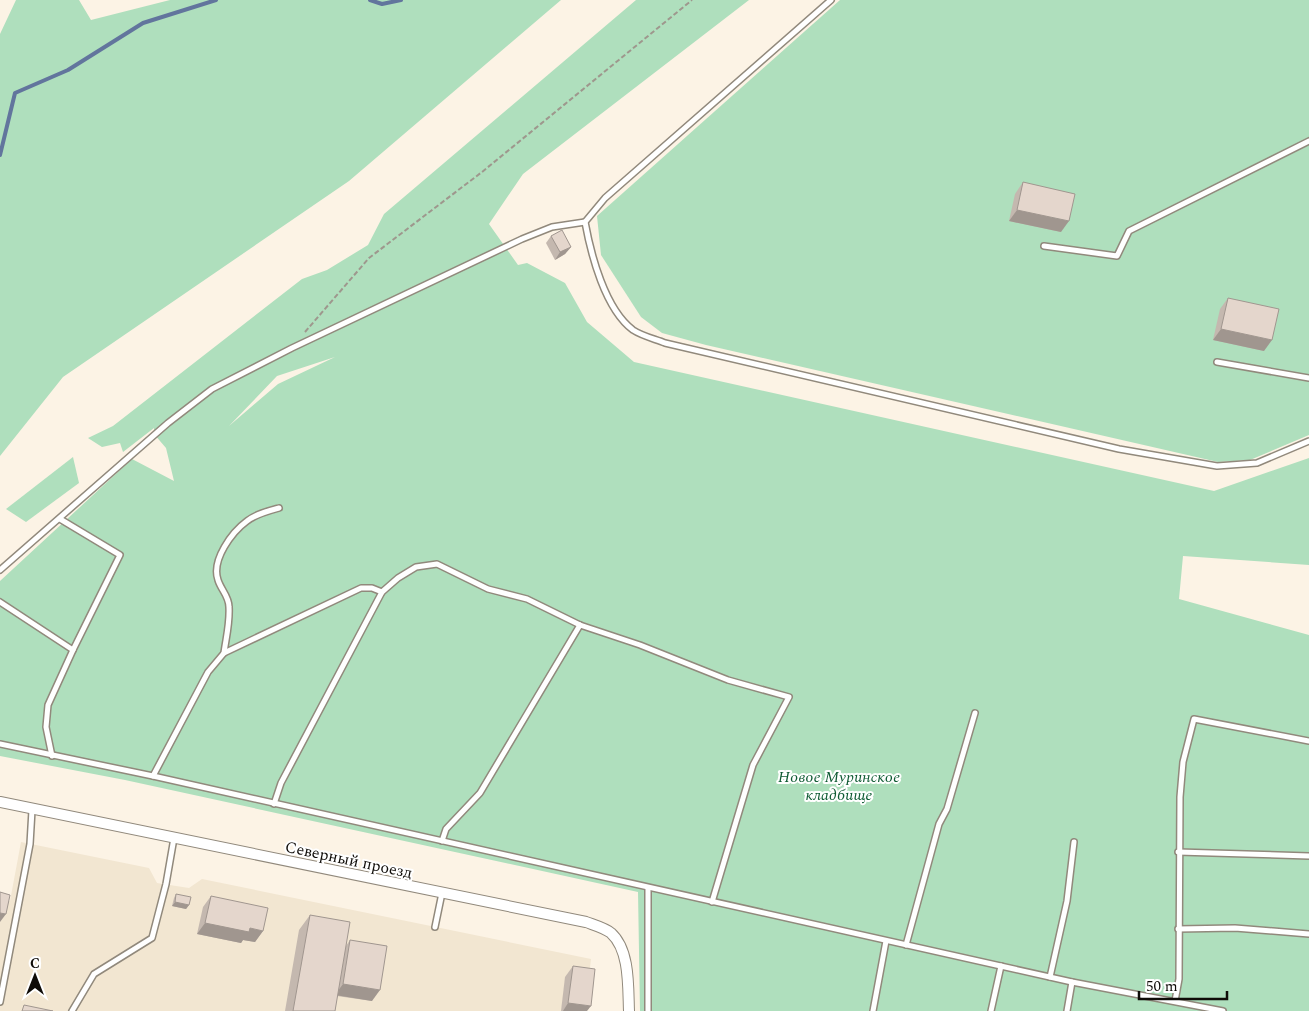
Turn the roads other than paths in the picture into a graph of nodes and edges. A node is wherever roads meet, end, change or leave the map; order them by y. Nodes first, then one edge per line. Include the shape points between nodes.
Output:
1 (831, 0) edge
2 (1309, 141) edge
3 (585, 222) junction
4 (1044, 246) dead end
5 (1217, 362) dead end
6 (1309, 378) edge
7 (1309, 441) edge
8 (279, 508) dead end
9 (60, 519) junction
10 (0, 570) edge
11 (382, 592) junction
12 (0, 602) edge
13 (580, 625) junction
14 (72, 650) junction
15 (224, 653) junction
16 (975, 713) dead end
17 (1309, 741) edge
18 (0, 744) edge
19 (52, 756) junction
20 (153, 776) junction
21 (0, 802) edge
22 (274, 804) junction
23 (32, 810) junction
24 (174, 838) junction
25 (442, 841) junction
26 (1074, 842) dead end
27 (1178, 852) junction
28 (1309, 856) edge
29 (648, 888) junction
30 (442, 894) junction
31 (712, 902) junction
32 (434, 927) dead end
33 (1178, 929) junction
34 (1309, 934) edge
35 (886, 941) junction
36 (906, 945) junction
37 (1001, 966) junction
38 (1050, 977) junction
39 (1072, 982) junction
40 (1175, 1001) junction
41 (0, 1002) edge
42 (72, 1011) edge
43 (629, 1011) edge
44 (648, 1011) edge
45 (873, 1011) edge
46 (991, 1011) edge
47 (1067, 1011) edge
48 (1223, 1011) edge

1 - 3 lane via 605,198
2 - 4 lane via 1129,231 1117,256
3 - 7 lane via 591,256 622,321 635,332 665,343 1119,449 1217,466 1257,463
3 - 9 lane via 552,227 522,238 212,390 168,423
5 - 6 lane
8 - 15 lane via 248,520 236,530 219,558 218,581 226,591 230,605
9 - 10 lane
9 - 14 lane via 120,555
11 - 13 lane via 416,568 437,564 488,589 527,599
11 - 15 lane via 361,588
11 - 22 lane via 281,784
12 - 14 lane
13 - 25 lane via 480,793 446,829
13 - 31 lane via 728,680 789,697 753,765
14 - 19 lane via 46,716
15 - 20 lane via 208,672
16 - 36 lane via 947,809 939,824
17 - 27 lane via 1194,719 1183,762
18 - 19 lane
19 - 20 lane
20 - 22 lane
21 - 23 street, Северный проезд
22 - 25 lane
23 - 24 street, Северный проезд
23 - 41 lane via 30,844
24 - 30 street, Северный проезд
24 - 42 lane via 152,938 94,974
25 - 29 lane
26 - 38 lane via 1067,902
27 - 28 lane
27 - 33 lane
29 - 31 lane
29 - 44 lane
30 - 32 lane
30 - 43 street, Северный проезд via 586,922 610,932 626,963
31 - 35 lane
33 - 34 lane via 1235,928
33 - 40 lane via 1179,979
35 - 36 lane
35 - 45 lane
36 - 37 lane
37 - 38 lane
37 - 46 lane
38 - 39 lane
39 - 40 lane
39 - 47 lane
40 - 48 lane

